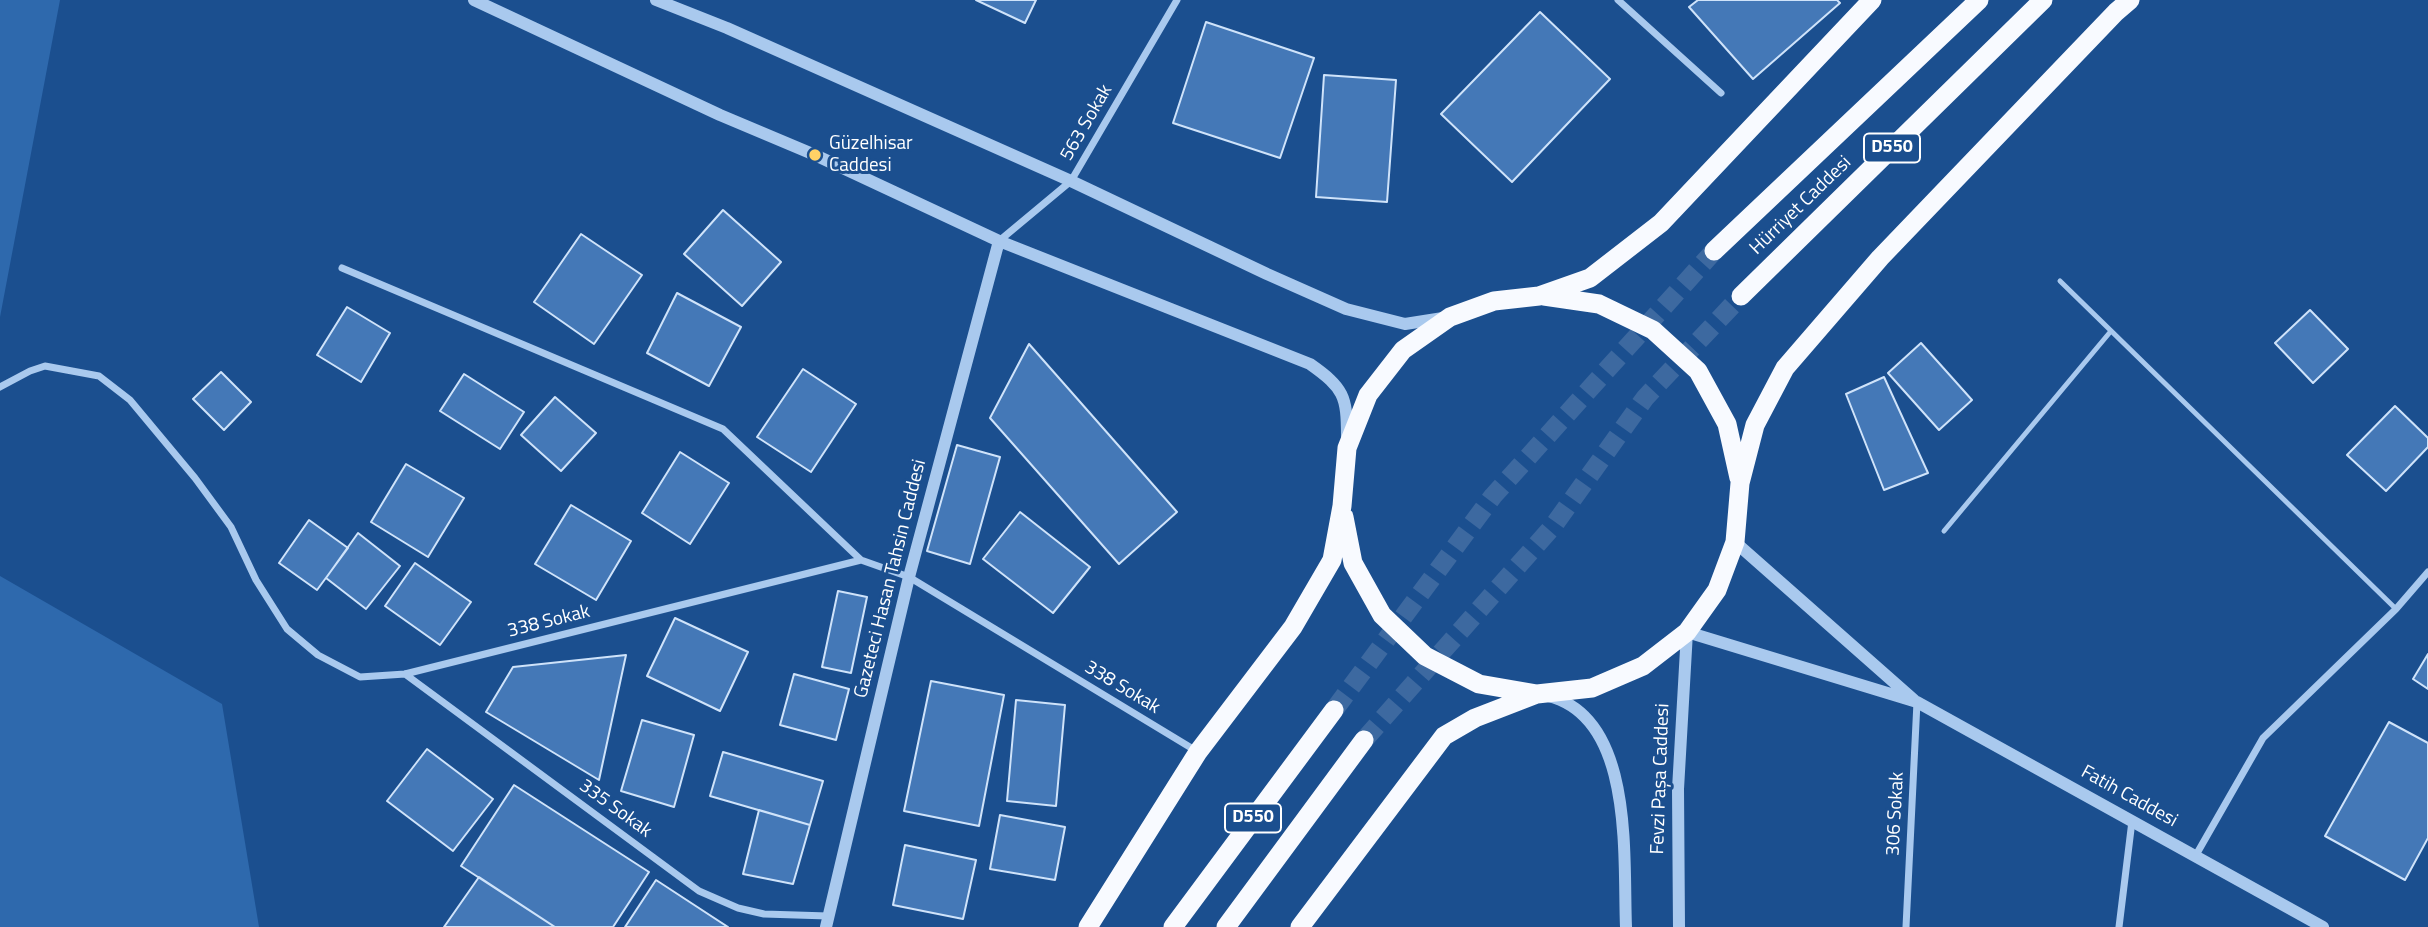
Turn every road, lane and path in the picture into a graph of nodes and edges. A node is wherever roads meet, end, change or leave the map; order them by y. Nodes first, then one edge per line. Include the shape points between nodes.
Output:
1 (474, 0) edge
2 (656, 0) edge
3 (1177, 0) edge
4 (1618, 0) edge
5 (1872, 0) edge
6 (1979, 0) edge
7 (2043, 0) edge
8 (2130, 0) edge
9 (1721, 93) dead end
10 (1071, 181) junction
11 (999, 241) junction
12 (1714, 251) tunnel mouth
13 (342, 268) dead end
14 (2060, 281) dead end
15 (1539, 296) junction
16 (1741, 296) tunnel mouth
17 (1450, 317) junction
18 (2112, 331) junction
19 (0, 387) edge
20 (1347, 448) junction
21 (1740, 482) junction
22 (1342, 506) junction
23 (1944, 531) dead end
24 (1735, 542) junction
25 (861, 560) junction
26 (2428, 572) edge
27 (909, 577) junction
28 (2396, 610) junction
29 (1687, 632) junction
30 (405, 674) junction
31 (1538, 694) junction
32 (1917, 702) junction
33 (1334, 710) tunnel mouth
34 (1364, 740) tunnel mouth
35 (1198, 752) junction
36 (2132, 821) junction
37 (2196, 855) junction
38 (827, 921) edge
39 (2306, 923) edge
40 (1088, 927) edge
41 (1173, 927) edge
42 (1226, 927) edge
43 (1300, 927) edge
44 (1626, 927) edge
45 (1679, 927) edge
46 (1906, 927) edge
47 (2119, 927) edge
48 (2323, 927) edge

1 - 11 street
2 - 10 street
3 - 10 street, 563 Sokak
4 - 9 street
5 - 15 highway via 1661,223 1590,278
6 - 12 highway, Hürriyet Caddesi / D550
7 - 16 highway, Hürriyet Caddesi / D550
8 - 21 highway via 1880,258 1785,368 1755,425
10 - 11 street, 563 Sokak
10 - 17 street via 1346,309 1405,324
11 - 20 street via 1310,364 1332,379 1347,405
11 - 27 street, Gazeteci Hasan Tahsin Caddesi
13 - 25 street via 723,429
14 - 18 lane
15 - 17 highway via 1494,301
15 - 21 highway via 1599,304 1653,330 1698,371 1727,424
17 - 20 highway via 1403,350 1368,395
18 - 23 lane
18 - 28 lane
19 - 30 street, 338 Sokak via 45,366 99,376 130,400 195,478 231,527 256,580 287,629 317,655 360,677
20 - 22 highway
21 - 24 highway
22 - 31 highway via 1353,563 1382,615 1408,640 1425,656 1479,684
22 - 35 highway via 1332,560 1293,627
24 - 29 highway via 1717,590
24 - 32 street, Fatih Caddesi
25 - 27 street, 338 Sokak
25 - 30 street, 338 Sokak
26 - 28 street
27 - 35 street, 338 Sokak
27 - 38 street, Gazeteci Hasan Tahsin Caddesi
28 - 37 street via 2263,738
29 - 31 highway via 1643,666 1592,688
29 - 32 street, Fatih Caddesi
29 - 45 street, Fevzi Paşa Caddesi via 1678,789
30 - 38 street, 335 Sokak via 699,891 737,908
31 - 43 highway via 1475,718 1444,736
31 - 44 street, Fevzi Paşa Caddesi via 1559,699 1583,714 1602,740 1616,777
32 - 36 street, Fatih Caddesi
32 - 46 street, 306 Sokak
33 - 41 highway, D550
34 - 42 highway, D550
35 - 40 highway
36 - 37 street, Fatih Caddesi
36 - 47 street
37 - 39 street, Fatih Caddesi
39 - 48 street, Fatih Caddesi

